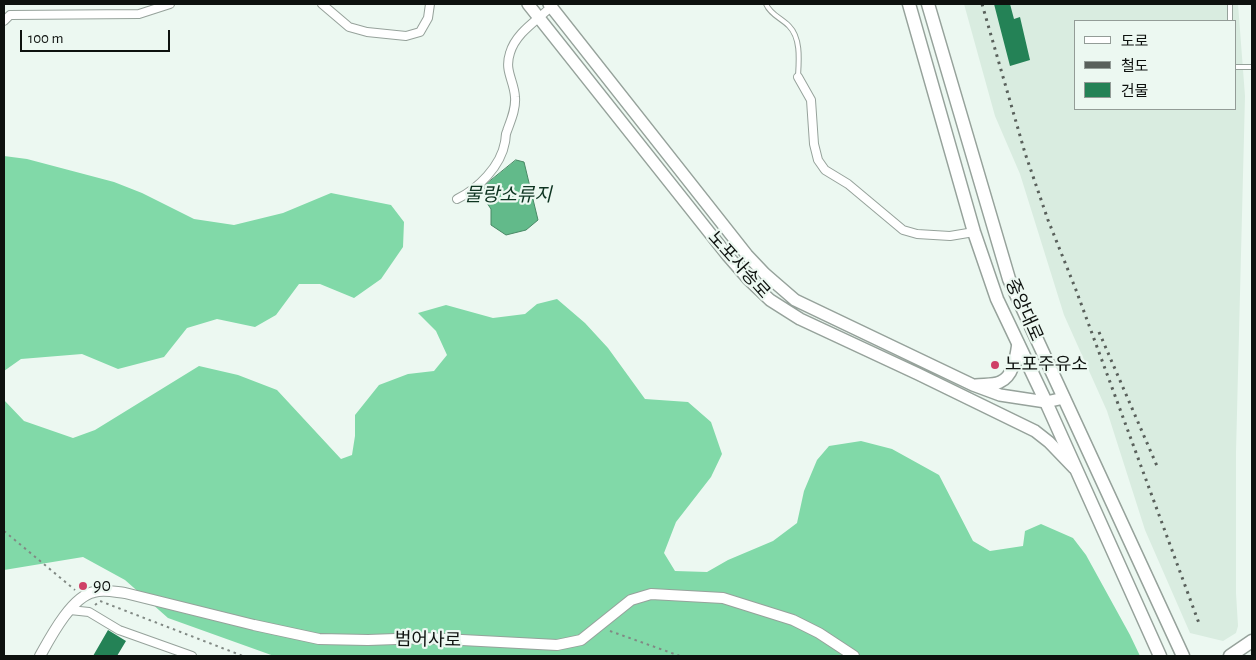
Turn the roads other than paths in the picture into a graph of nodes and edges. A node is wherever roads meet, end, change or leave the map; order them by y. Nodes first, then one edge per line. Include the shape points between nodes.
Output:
1 (170, 4) edge
2 (322, 4) edge
3 (430, 4) edge
4 (528, 4) edge
5 (766, 4) edge
6 (909, 4) edge
7 (928, 4) edge
8 (1230, 4) edge
9 (552, 5) edge
10 (7, 14) edge
11 (538, 18) junction
12 (1230, 20) edge
13 (4, 21) edge
14 (1236, 67) edge
15 (1252, 67) edge
16 (798, 78) joint
17 (457, 199) dead end
18 (974, 232) junction
19 (1018, 343) junction
20 (973, 385) junction
21 (1064, 398) junction
22 (1046, 402) junction
23 (1074, 468) junction
24 (70, 610) junction
25 (1252, 641) edge
26 (40, 656) edge
27 (192, 656) edge
28 (854, 656) edge
29 (1160, 656) edge
30 (1182, 656) edge
31 (1230, 656) edge

1 - 10 street via 139,14
2 - 3 street via 348,27 406,36 420,32 428,18
4 - 11 main road, 노포사송로
5 - 16 lane via 790,26 795,36 799,55
6 - 18 main road, 중앙대로
7 - 21 main road, 중앙대로 via 1010,279
8 - 12 lane
9 - 11 street
9 - 20 main road, 노포사송로 via 765,274 795,300
10 - 13 street
11 - 17 street via 510,51 507,65 516,99 501,154 485,177
11 - 23 main road, 노포사송로 via 728,256 770,300 800,319 1034,430
14 - 15 lane
16 - 18 street via 812,100 814,144 818,160 825,170 848,184 904,230 950,236
18 - 19 main road, 중앙대로 via 997,299
19 - 20 main road via 1014,363 1007,376 1000,382
19 - 22 main road, 중앙대로
20 - 22 main road, 노포사송로 via 1000,395
21 - 22 main road, 노포사송로
21 - 30 main road, 중앙대로
22 - 23 main road, 중앙대로
23 - 29 main road, 중앙대로
24 - 26 street
24 - 27 street via 89,612 119,630
24 - 28 street, 범어사로 via 82,597 103,591 125,593 318,639 424,638 557,645 581,640 631,600 651,594 723,598 793,620 820,633
25 - 31 main road

